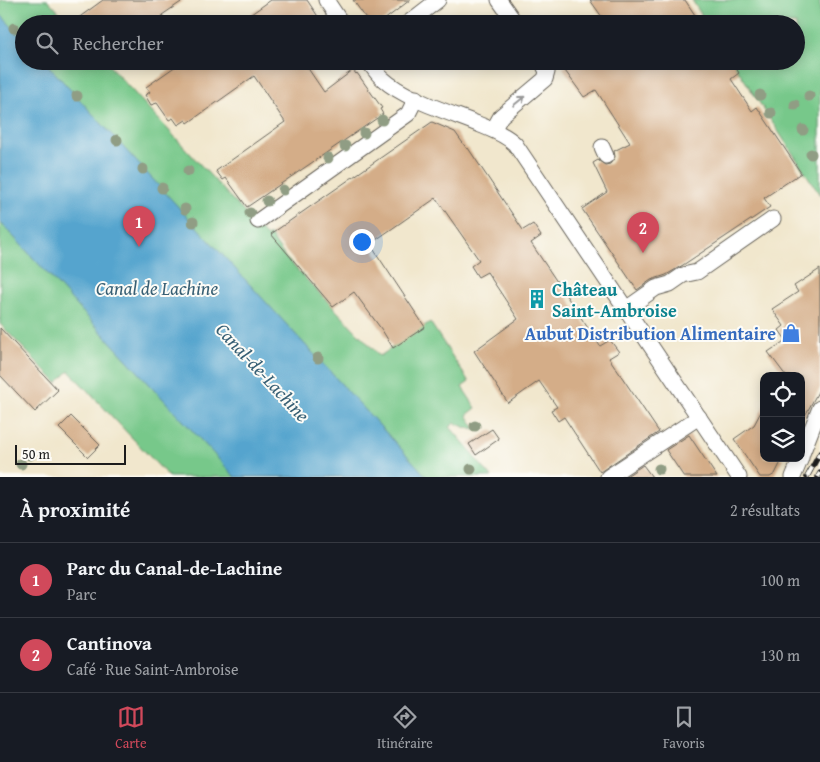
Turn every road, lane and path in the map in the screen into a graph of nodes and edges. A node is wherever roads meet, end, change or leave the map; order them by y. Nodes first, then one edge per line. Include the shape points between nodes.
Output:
1 (326, 0) edge
2 (438, 0) edge
3 (499, 0) edge
4 (336, 15) edge
5 (419, 15) edge
6 (510, 15) edge
7 (376, 70) edge
8 (546, 70) edge
9 (416, 98) junction
10 (493, 130) junction
11 (773, 220) dead end
12 (258, 222) dead end
13 (629, 313) junction
14 (820, 408) edge
15 (699, 417) junction
16 (805, 447) edge
17 (799, 462) edge
18 (608, 477) edge
19 (739, 477) edge
20 (793, 477) edge

1 - 4 street
2 - 5 street
3 - 6 street
7 - 9 street via 387,83
10 -> 8 street via 501,116 545,80
9 - 10 street
9 - 12 street via 408,114
10 - 13 street via 510,139 519,149
11 - 13 street via 698,272 683,275 670,284 662,296
13 - 15 street
14 - 16 street
15 - 18 street
15 - 19 street
17 - 20 street

